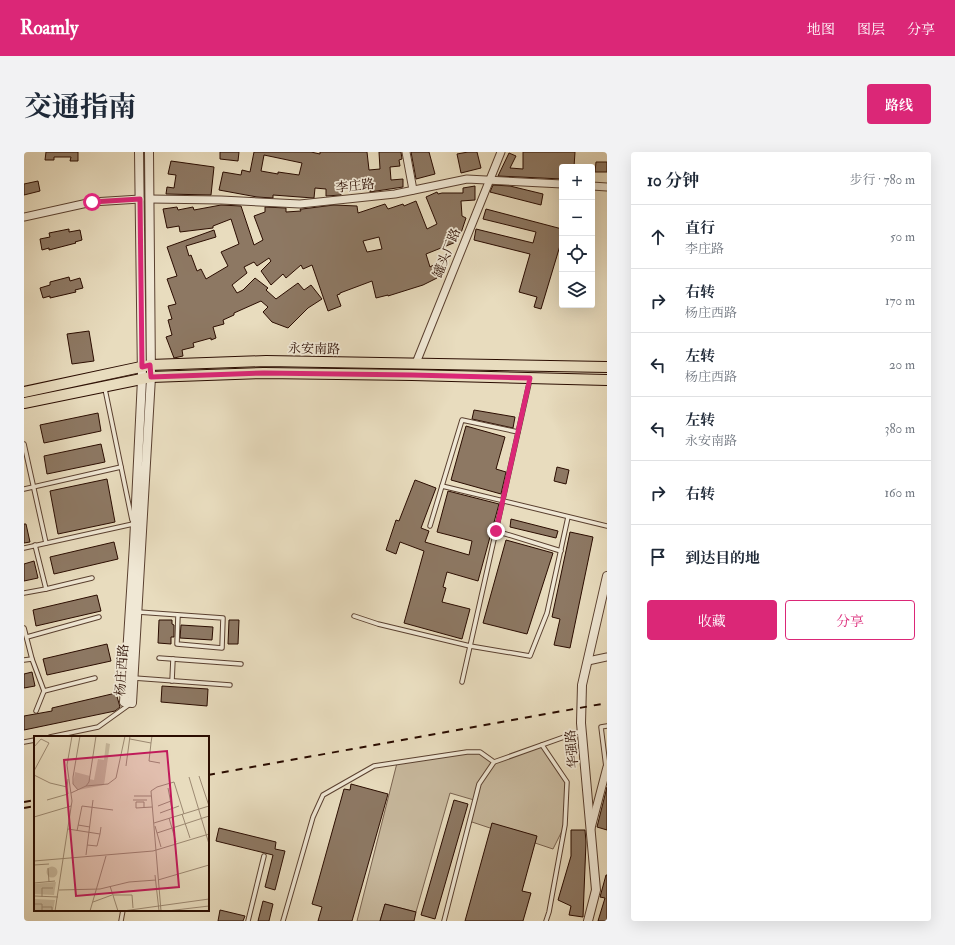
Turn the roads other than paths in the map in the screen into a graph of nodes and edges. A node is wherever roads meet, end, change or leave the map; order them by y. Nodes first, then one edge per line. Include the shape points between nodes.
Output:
1 (139, 152) edge
2 (149, 152) edge
3 (406, 152) edge
4 (501, 152) edge
5 (490, 180) junction
6 (559, 184) edge
7 (595, 186) edge
8 (607, 187) edge
9 (413, 190) junction
10 (140, 199) junction
11 (150, 199) junction
12 (24, 217) edge
13 (416, 363) junction
14 (146, 366) junction
15 (607, 367) edge
16 (146, 378) junction
17 (530, 378) junction
18 (607, 380) edge
19 (104, 386) junction
20 (24, 392) edge
21 (24, 403) edge
22 (518, 432) junction
23 (24, 444) edge
24 (121, 467) junction
25 (442, 486) junction
26 (34, 487) junction
27 (24, 489) edge
28 (503, 502) junction
29 (568, 517) junction
30 (430, 526) dead end
31 (607, 526) edge
32 (134, 527) junction
33 (496, 531) junction
34 (46, 543) junction
35 (35, 545) junction
36 (24, 548) edge
37 (561, 551) junction
38 (607, 576) edge
39 (92, 578) dead end
40 (46, 589) junction
41 (24, 592) edge
42 (138, 612) junction
43 (178, 615) junction
44 (354, 616) dead end
45 (99, 617) dead end
46 (24, 628) edge
47 (27, 637) junction
48 (470, 646) junction
49 (607, 657) edge
50 (159, 658) dead end
51 (32, 659) junction
52 (173, 659) junction
53 (24, 660) edge
54 (588, 661) junction
55 (241, 664) dead end
56 (95, 678) dead end
57 (134, 678) junction
58 (172, 681) junction
59 (462, 682) dead end
60 (230, 685) dead end
61 (44, 691) junction
62 (132, 703) junction
63 (36, 710) dead end
64 (607, 726) edge
65 (582, 731) junction
66 (55, 736) edge
67 (34, 740) edge
68 (24, 742) edge
69 (542, 745) junction
70 (494, 762) junction
71 (607, 767) edge
72 (591, 832) junction
73 (264, 856) dead end
74 (123, 911) edge
75 (121, 921) edge
76 (248, 921) edge
77 (283, 921) edge
78 (444, 921) edge
79 (546, 921) edge
80 (588, 921) edge

1 - 10 street, 杨庄西路
2 - 11 street, 杨庄西路
3 - 9 street
4 - 5 street, 罐头厂路
5 - 6 street, 李庄路
5 - 9 street, 李庄路 via 467,179
5 - 13 street, 罐头厂路
7 - 8 street
9 - 11 street, 李庄路 via 300,204
10 - 12 street via 92,202
10 - 14 street, 杨庄西路
11 - 14 street, 杨庄西路
13 - 14 main road, 永安南路 via 266,361
13 - 15 main road, 永安南路
14 - 16 street, 杨庄西路
14 - 20 main road, 永安南路
16 - 17 main road, 永安南路 via 264,373
16 - 19 main road, 永安南路
16 - 32 street, 杨庄西路
16 - 42 street, 杨庄西路
17 - 18 main road, 永安南路
17 - 22 lane
19 - 21 main road, 永安南路
19 - 24 lane
22 - 25 lane via 462,420
22 - 28 lane
23 - 26 lane
24 - 26 lane
24 - 32 lane
25 - 28 lane
25 - 30 lane
26 - 27 lane
26 - 34 lane
28 - 29 lane
28 - 33 lane
29 - 31 lane
29 - 37 lane
32 - 34 lane
32 - 62 street, 杨庄西路 via 124,702
33 - 37 lane
33 - 48 lane
34 - 35 lane
35 - 36 lane
35 - 40 lane
37 - 48 lane via 547,614 530,656
38 - 54 street, 华强路
39 - 40 lane
40 - 41 lane
42 - 43 lane
42 - 57 street, 杨庄西路
43 - 43 lane via 224,618 222,648 176,644
44 - 48 lane
45 - 47 lane
46 - 47 lane
47 - 51 lane
48 - 59 lane
49 - 54 street
50 - 52 lane
51 - 53 lane
51 - 61 lane
52 - 55 lane
52 - 58 lane
54 - 65 street, 华强路 via 582,685
56 - 61 lane
57 - 58 lane
57 - 62 street, 杨庄西路
58 - 60 lane
61 - 63 lane
62 - 66 lane via 98,727
64 - 71 lane via 601,727
65 - 69 lane
65 - 72 street, 华强路
67 - 68 lane
69 - 70 lane
69 - 79 lane via 567,782 565,824
70 - 77 lane via 480,752 467,752 374,766 323,795 313,817
70 - 78 lane via 478,784
71 - 72 street
72 - 80 street, 华强路 via 596,890
73 - 76 lane
74 - 75 lane

